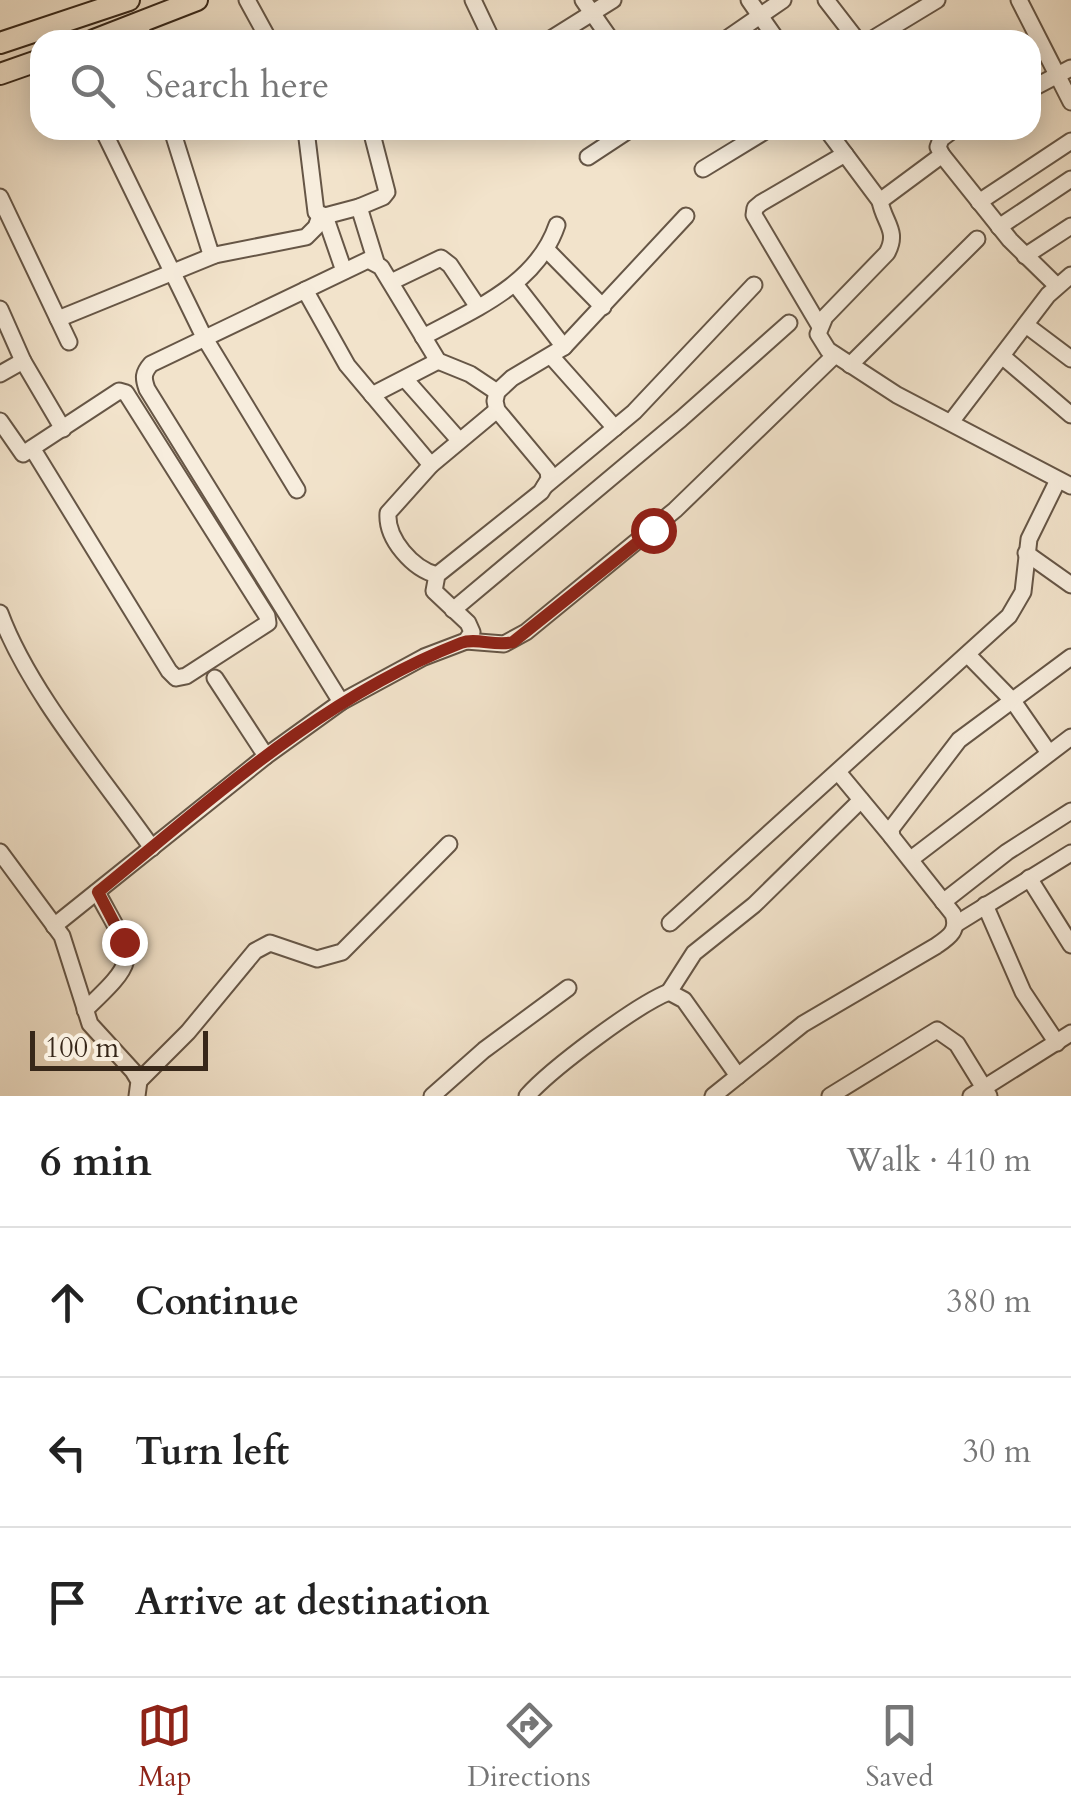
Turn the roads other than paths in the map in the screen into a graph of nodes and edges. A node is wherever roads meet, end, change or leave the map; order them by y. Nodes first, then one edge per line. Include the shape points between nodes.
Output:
1 (129, 0) edge
2 (197, 0) edge
3 (247, 0) edge
4 (473, 0) edge
5 (613, 0) edge
6 (749, 0) edge
7 (782, 0) edge
8 (826, 0) edge
9 (937, 0) edge
10 (1019, 0) edge
11 (96, 6) edge
12 (588, 7) edge
13 (761, 15) junction
14 (34, 30) edge
15 (145, 30) edge
16 (264, 30) edge
17 (487, 30) edge
18 (560, 30) edge
19 (604, 30) edge
20 (740, 30) edge
21 (771, 30) edge
22 (850, 30) edge
23 (888, 30) edge
24 (1038, 30) edge
25 (30, 31) edge
26 (1041, 35) edge
27 (0, 43) edge
28 (30, 64) edge
29 (1064, 71) edge
30 (0, 74) edge
31 (1041, 83) edge
32 (1071, 102) edge
33 (108, 140) edge
34 (175, 140) edge
35 (307, 140) edge
36 (375, 140) edge
37 (614, 140) edge
38 (750, 140) edge
39 (834, 140) edge
40 (932, 140) edge
41 (942, 140) edge
42 (1071, 141) edge
43 (940, 151) junction
44 (845, 154) junction
45 (588, 157) dead end
46 (703, 168) dead end
47 (1071, 179) edge
48 (0, 197) edge
49 (880, 202) junction
50 (979, 202) junction
51 (359, 206) junction
52 (322, 216) junction
53 (686, 216) dead end
54 (558, 225) dead end
55 (1071, 226) edge
56 (1000, 227) junction
57 (977, 239) dead end
58 (547, 250) junction
59 (214, 255) junction
60 (1024, 256) junction
61 (376, 262) junction
62 (344, 271) junction
63 (172, 273) junction
64 (391, 282) junction
65 (1066, 282) edge
66 (515, 284) junction
67 (754, 285) dead end
68 (305, 290) junction
69 (478, 307) junction
70 (603, 307) junction
71 (0, 309) edge
72 (58, 319) junction
73 (789, 323) dead end
74 (1026, 324) junction
75 (819, 325) junction
76 (204, 337) junction
77 (423, 338) junction
78 (70, 342) dead end
79 (558, 351) junction
80 (835, 355) junction
81 (1002, 356) junction
82 (1071, 359) edge
83 (24, 361) junction
84 (438, 361) junction
85 (850, 365) junction
86 (0, 374) edge
87 (406, 379) junction
88 (497, 392) junction
89 (372, 394) junction
90 (497, 410) junction
91 (1071, 415) edge
92 (0, 421) edge
93 (952, 422) junction
94 (615, 428) junction
95 (63, 429) junction
96 (459, 440) junction
97 (32, 448) junction
98 (431, 465) junction
99 (1064, 483) edge
100 (546, 486) junction
101 (297, 490) dead end
102 (1026, 553) junction
103 (436, 575) junction
104 (1071, 585) edge
105 (453, 610) junction
106 (0, 613) edge
107 (466, 640) junction
108 (968, 655) junction
109 (1071, 657) edge
110 (215, 678) dead end
111 (341, 702) junction
112 (1013, 702) junction
113 (1071, 737) edge
114 (1049, 753) junction
115 (266, 756) junction
116 (838, 772) junction
117 (861, 800) junction
118 (1071, 810) edge
119 (892, 837) junction
120 (449, 844) dead end
121 (152, 848) junction
122 (0, 852) edge
123 (1071, 853) edge
124 (911, 860) junction
125 (7, 876) edge
126 (1029, 878) junction
127 (98, 892) junction
128 (943, 902) junction
129 (985, 905) junction
130 (670, 923) dead end
131 (956, 924) junction
132 (54, 926) junction
133 (1071, 945) edge
134 (568, 988) dead end
135 (669, 992) junction
136 (84, 1010) junction
137 (1064, 1038) edge
138 (738, 1076) junction
139 (138, 1089) edge
140 (981, 1093) edge
141 (432, 1096) edge
142 (527, 1096) edge
143 (713, 1096) edge
144 (830, 1096) edge

1 - 11 highway
2 - 15 highway
3 - 16 street
4 - 17 street
5 - 12 street
6 - 13 street
7 - 13 street
8 - 22 street
9 - 23 street
10 - 24 street
11 - 14 highway
12 - 18 street
12 - 19 street
13 - 20 street
13 - 21 street
25 - 27 highway
26 - 29 street
28 - 30 highway
29 - 31 street
29 - 32 street
33 - 63 street
34 - 59 street
35 - 52 street via 314,204
36 - 51 street via 388,192
37 - 45 street
38 - 46 street
39 - 44 street
40 - 43 street
41 - 43 street
42 - 50 street
43 - 49 street
43 - 50 street
44 - 49 street
44 - 75 street via 755,208
47 - 56 street
48 - 72 street
49 - 75 street via 893,243
50 - 56 street
51 - 52 street
51 - 61 street
52 - 59 street via 306,238
52 - 62 street
53 - 70 street
54 - 58 street
55 - 60 street
56 - 60 street
57 - 85 street
58 - 66 street
58 - 70 street
59 - 63 street
60 - 65 street
61 - 62 street
61 - 64 street
62 - 68 street
63 - 72 street
63 - 76 street
64 - 69 street via 441,258
64 - 77 street
65 - 74 street
66 - 69 street
66 - 79 street
67 - 94 street
68 - 76 street
68 - 89 street
69 - 77 street
70 - 79 street
71 - 83 street
72 - 78 street
73 - 105 street
74 - 81 street
74 - 82 street
75 - 80 street via 821,342
76 - 101 street
76 - 111 street via 152,364 144,380
77 - 84 street
79 - 88 street
79 - 94 street
80 - 85 street
80 - 107 street via 675,510 526,632 504,644
81 - 91 street
81 - 93 street
83 - 86 street
83 - 95 street
84 - 87 street
84 - 88 street
85 - 93 street
87 - 89 street
87 - 96 street
88 - 90 street
89 - 98 street
90 - 96 street
90 - 100 street via 548,471
92 - 97 street via 23,454
93 - 99 street
94 - 100 street
95 - 97 street
95 - 97 street via 119,391 126,393 267,616 262,630 176,678
96 - 98 street
98 - 103 street via 392,506 387,522 410,560
99 - 102 street
100 - 103 street
102 - 104 street
102 - 108 street via 1019,602
103 - 105 street via 434,591
105 - 107 street via 472,632
106 - 121 street via 40,689
107 - 111 street
108 - 112 street
108 - 116 street
109 - 112 street
110 - 115 street
111 - 115 street
112 - 114 street
112 - 119 street via 950,750 891,829
113 - 114 street
114 - 124 street
115 - 121 street
116 - 117 street
116 - 130 street
117 - 119 street
117 - 135 street via 754,905 694,953
118 - 128 street
119 - 124 street
120 - 139 street via 342,952 317,959 270,943 255,950
121 - 127 street
122 - 125 street
123 - 126 street
124 - 128 street
125 - 132 street
126 - 129 street
126 - 133 street
127 - 132 street
127 - 136 street via 128,960
128 - 131 street
129 - 131 street
129 - 137 street via 1023,992
131 - 138 street via 948,938 803,1024
132 - 136 street via 67,947
134 - 141 street
135 - 138 street via 684,1000
135 - 142 street via 569,1059
136 - 139 street via 98,1036 134,1071
137 - 140 street
138 - 143 street
140 - 144 street via 957,1044 936,1030

